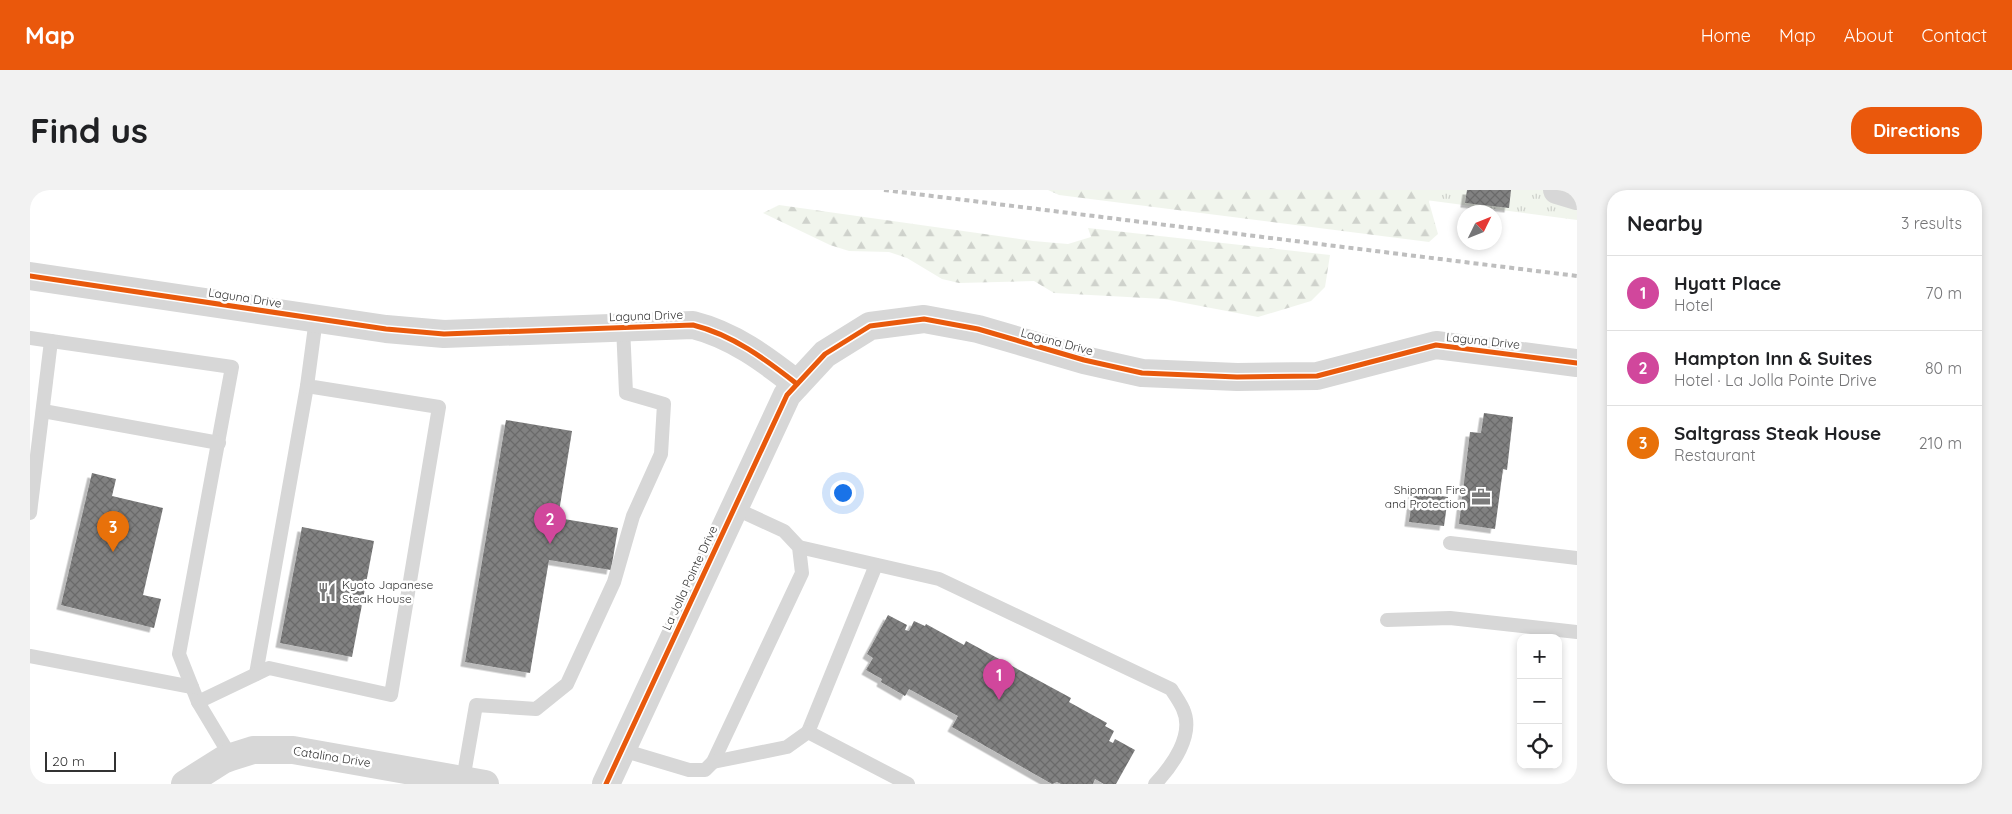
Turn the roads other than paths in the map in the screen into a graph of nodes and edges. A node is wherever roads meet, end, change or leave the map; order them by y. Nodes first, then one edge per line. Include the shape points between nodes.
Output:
1 (1558, 190) edge
2 (1577, 196) edge
3 (30, 276) edge
4 (316, 319) junction
5 (623, 327) junction
6 (30, 338) edge
7 (51, 342) junction
8 (1577, 363) edge
9 (797, 384) junction
10 (307, 386) junction
11 (43, 411) junction
12 (218, 443) junction
13 (734, 508) junction
14 (30, 513) edge
15 (1450, 543) dead end
16 (799, 547) junction
17 (1577, 558) edge
18 (876, 565) junction
19 (1387, 620) dead end
20 (1577, 632) edge
21 (30, 656) edge
22 (256, 674) junction
23 (192, 687) junction
24 (198, 702) junction
25 (808, 732) junction
26 (622, 750) junction
27 (231, 757) junction
28 (713, 762) junction
29 (474, 782) edge
30 (185, 784) edge
31 (606, 784) edge
32 (908, 784) edge
33 (1155, 784) edge

1 - 2 street
3 - 4 street, Laguna Drive
4 - 5 street, Laguna Drive via 444,334
4 - 10 lane
5 - 9 street, Laguna Drive via 693,324 715,330 763,358
5 - 29 lane via 626,393 664,404 661,454 634,516 614,582 567,684 536,709 476,705
6 - 7 lane
7 - 11 lane
7 - 12 lane via 232,367
8 - 9 street, Laguna Drive via 1436,346 1317,376 1142,373 924,319 870,326 825,354
9 - 13 street, La Jolla Pointe Drive via 787,395
10 - 22 lane
10 - 22 lane via 439,407 390,695 268,668
11 - 12 lane
11 - 14 lane
12 - 23 lane via 178,654
13 - 16 lane via 784,531
13 - 26 street, La Jolla Pointe Drive
15 - 17 lane
16 - 18 lane
16 - 28 lane via 802,573
18 - 25 lane
18 - 33 lane via 940,579 1171,689 1184,710 1186,738 1165,774
19 - 20 lane via 1450,618
21 - 23 lane
22 - 24 lane
23 - 24 lane
24 - 27 lane
25 - 28 lane via 787,747
25 - 32 lane
26 - 28 lane via 689,770 705,770
26 - 31 street, La Jolla Pointe Drive
27 - 29 street, Catalina Drive via 253,750 293,750
27 - 30 street, Catalina Drive

